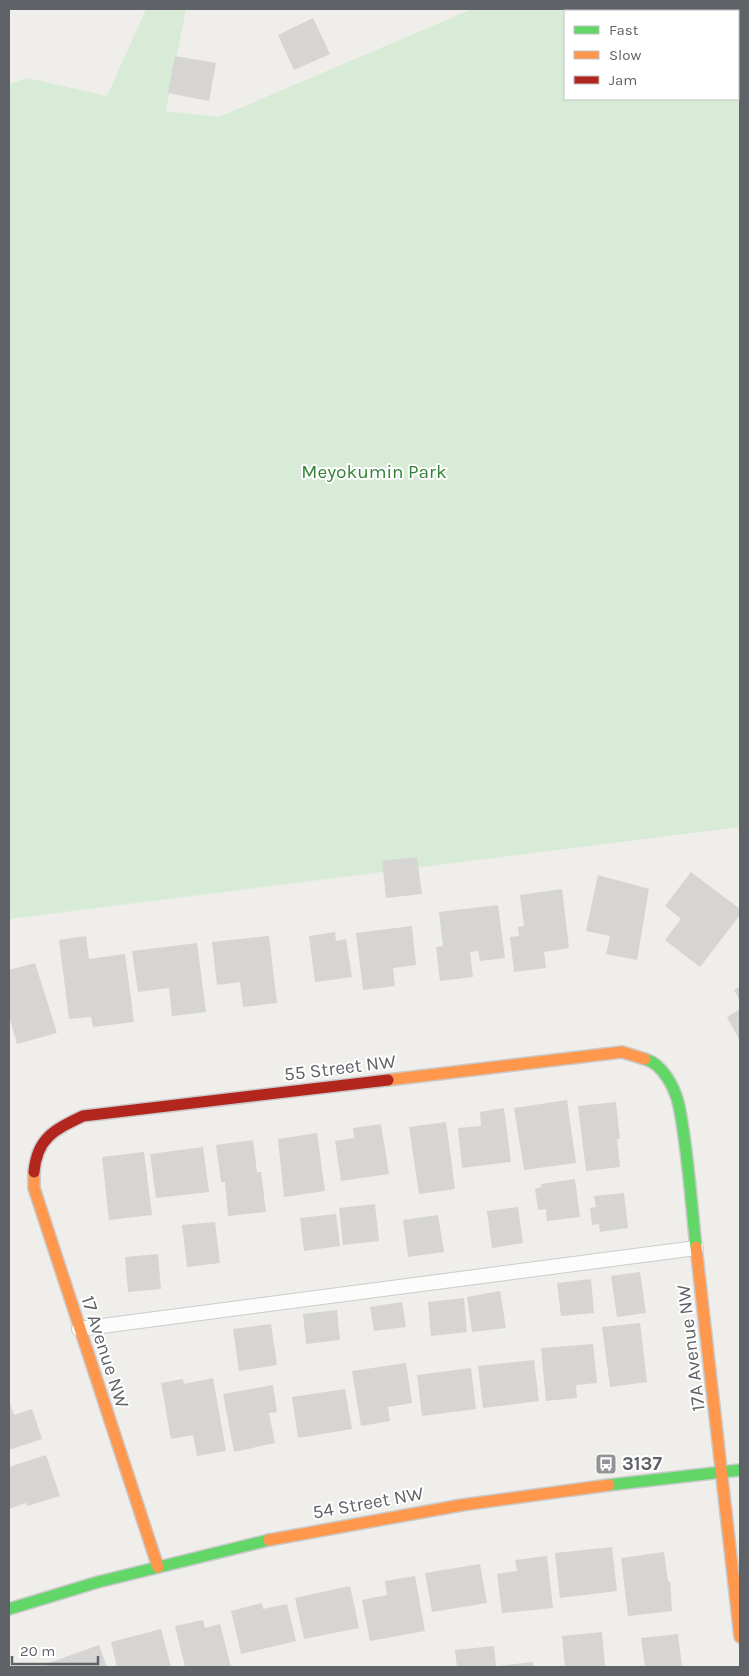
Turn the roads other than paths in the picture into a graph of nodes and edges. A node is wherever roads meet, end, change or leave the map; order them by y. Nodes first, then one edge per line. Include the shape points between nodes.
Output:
1 (655, 1062) joint
2 (38, 1147) joint
3 (696, 1248) junction
4 (80, 1329) junction
5 (740, 1470) edge
6 (723, 1472) junction
7 (158, 1567) junction
8 (9, 1609) edge
9 (740, 1637) edge

1 - 2 street, 55 Street NW via 622,1052 83,1116 57,1128
1 - 3 street, 17A Avenue NW via 670,1082 679,1105
2 - 4 street, 17 Avenue NW via 32,1166 34,1188
3 - 4 lane
3 - 6 street, 17A Avenue NW
4 - 7 street, 17 Avenue NW
5 - 6 street, 54 Street NW
6 - 7 street, 54 Street NW via 392,1515 281,1537
6 - 9 street, 17A Avenue NW
7 - 8 street, 54 Street NW

